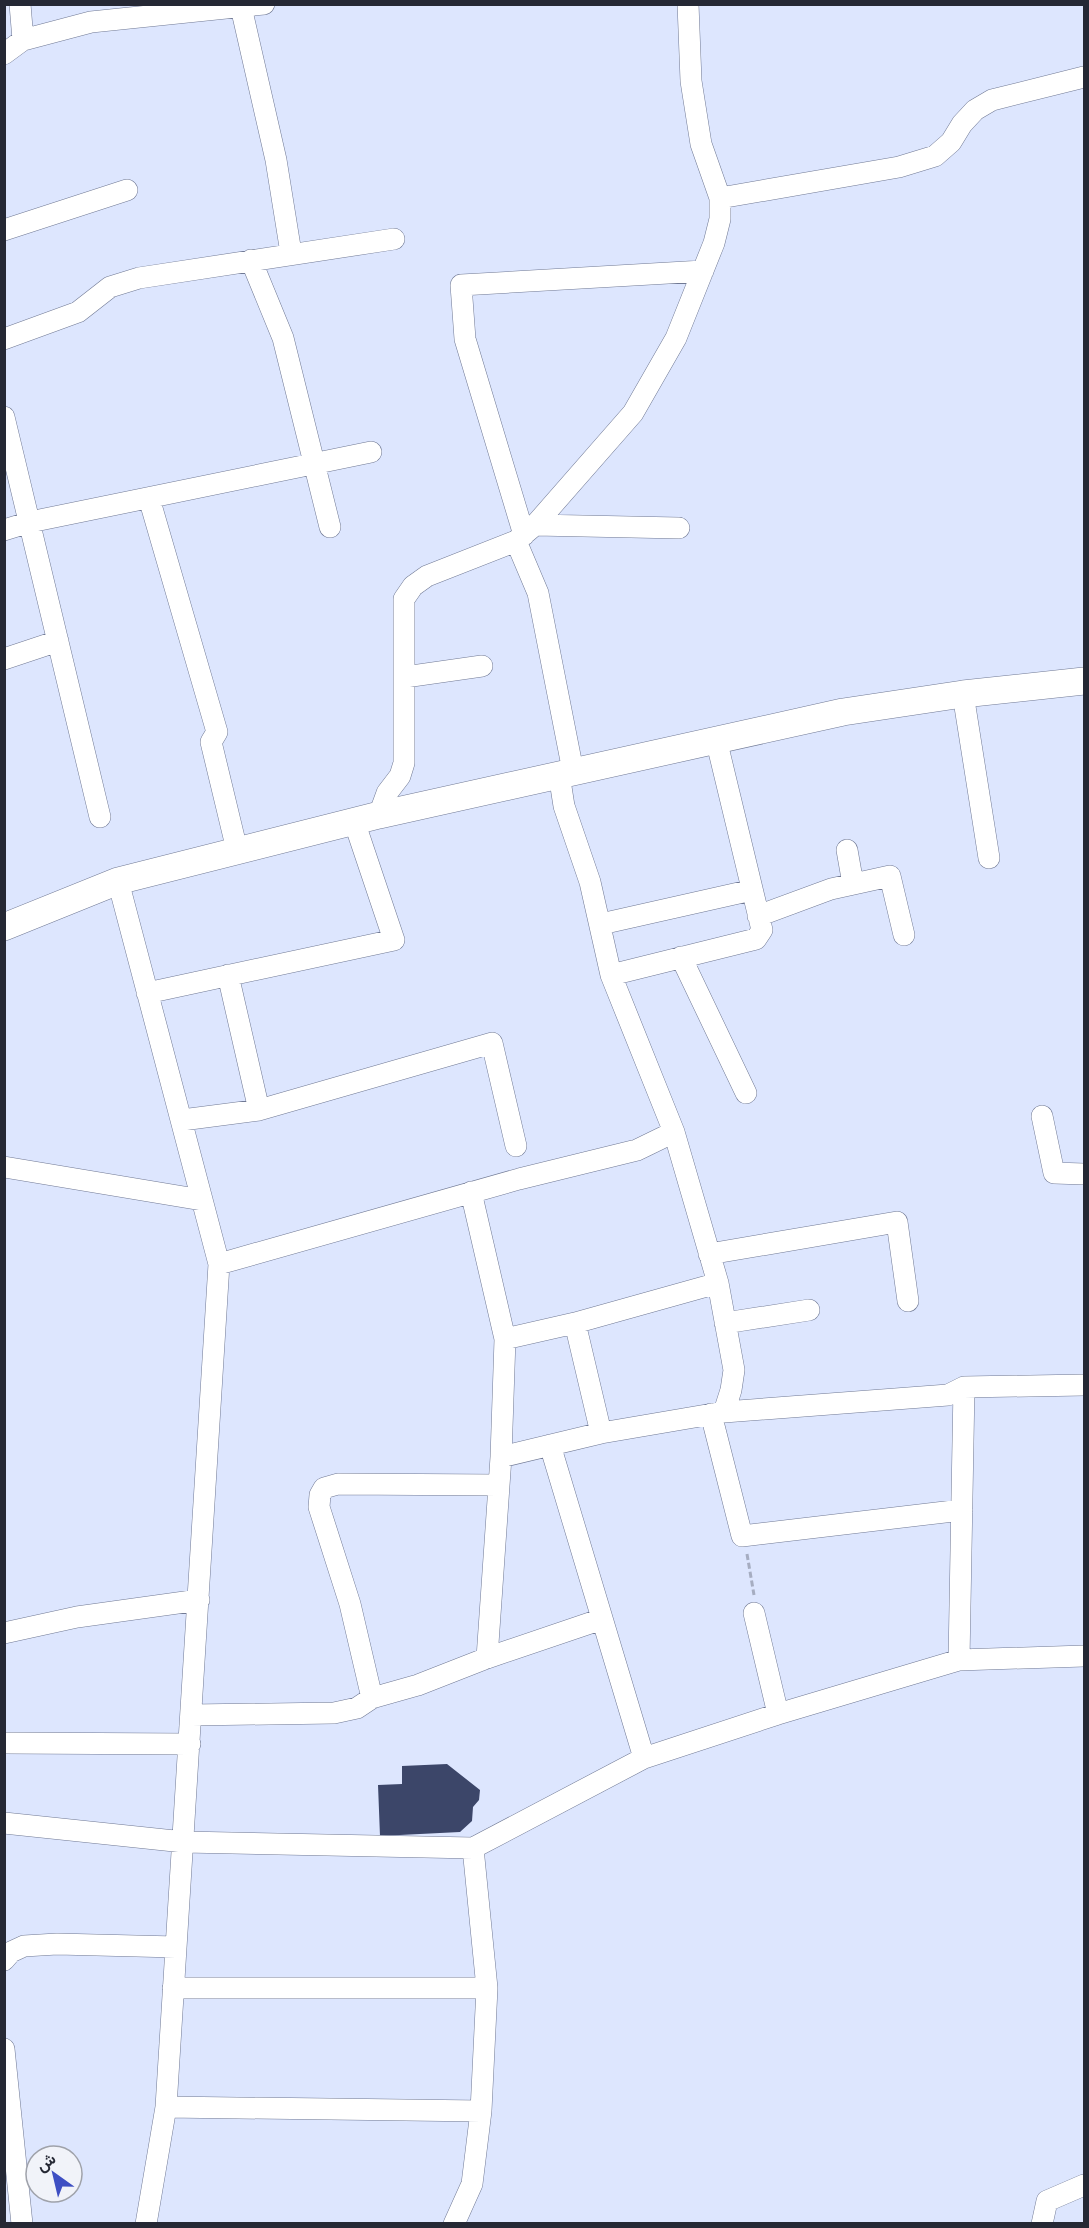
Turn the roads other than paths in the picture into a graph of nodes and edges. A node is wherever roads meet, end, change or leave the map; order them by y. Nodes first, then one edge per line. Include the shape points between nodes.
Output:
1 (20, 4) edge
2 (264, 4) edge
3 (688, 4) edge
4 (241, 7) junction
5 (91, 13) edge
6 (23, 40) junction
7 (4, 54) edge
8 (1084, 77) edge
9 (127, 190) dead end
10 (720, 198) junction
11 (4, 230) edge
12 (394, 239) dead end
13 (291, 253) junction
14 (251, 260) junction
15 (703, 271) junction
16 (4, 339) edge
17 (4, 417) edge
18 (371, 452) dead end
19 (315, 464) junction
20 (149, 498) junction
21 (30, 522) junction
22 (330, 527) dead end
23 (679, 528) dead end
24 (4, 530) edge
25 (525, 533) junction
26 (58, 641) junction
27 (4, 659) edge
28 (482, 666) dead end
29 (405, 677) junction
30 (1084, 681) edge
31 (963, 694) junction
32 (717, 739) junction
33 (566, 772) junction
34 (100, 817) dead end
35 (366, 818) junction
36 (237, 850) junction
37 (847, 850) dead end
38 (989, 858) dead end
39 (118, 880) junction
40 (853, 884) junction
41 (752, 890) junction
42 (758, 916) junction
43 (601, 924) junction
44 (4, 927) edge
45 (904, 935) dead end
46 (681, 957) junction
47 (228, 975) junction
48 (611, 975) junction
49 (147, 993) junction
50 (746, 1093) dead end
51 (259, 1110) junction
52 (1042, 1116) dead end
53 (182, 1120) junction
54 (674, 1132) junction
55 (516, 1146) dead end
56 (4, 1167) edge
57 (1084, 1174) edge
58 (471, 1192) junction
59 (202, 1200) junction
60 (710, 1254) junction
61 (219, 1264) junction
62 (718, 1283) junction
63 (908, 1301) dead end
64 (809, 1310) dead end
65 (575, 1323) junction
66 (725, 1323) junction
67 (505, 1339) junction
68 (1084, 1385) edge
69 (964, 1387) junction
70 (718, 1413) junction
71 (601, 1433) junction
72 (550, 1445) junction
73 (501, 1457) junction
74 (499, 1485) junction
75 (962, 1510) junction
76 (198, 1600) junction
77 (754, 1613) road end
78 (602, 1619) junction
79 (4, 1633) edge
80 (1084, 1656) edge
81 (488, 1658) junction
82 (959, 1660) junction
83 (372, 1698) junction
84 (778, 1714) junction
85 (192, 1715) junction
86 (4, 1743) edge
87 (190, 1744) junction
88 (644, 1758) junction
89 (4, 1823) edge
90 (184, 1842) junction
91 (473, 1848) junction
92 (176, 1947) junction
93 (4, 1960) edge
94 (173, 1988) junction
95 (487, 1988) junction
96 (4, 2049) edge
97 (166, 2107) junction
98 (481, 2110) junction
99 (1084, 2185) edge
100 (22, 2223) edge
101 (146, 2223) edge
102 (454, 2223) edge
103 (1042, 2223) edge

1 - 6 street
2 - 4 street
3 - 10 street via 691,81 701,144
4 - 5 street
4 - 13 street via 276,160
5 - 6 street
6 - 7 street
8 - 10 street via 992,100 975,110 935,156 899,167
9 - 11 street
10 - 15 street via 720,219
12 - 13 street
13 - 14 street
14 - 16 street via 139,278 110,287 78,312
14 - 19 street via 283,338
15 - 25 street via 676,338 633,413
15 - 25 street via 460,285 465,339
17 - 21 street
18 - 19 street
19 - 20 street
19 - 22 street
20 - 21 street
20 - 36 street via 217,732 211,742
21 - 24 street
21 - 26 street
23 - 25 street
25 - 29 street via 427,576 413,586 404,599
25 - 33 street
26 - 27 street
26 - 34 street
28 - 29 street
29 - 35 street via 404,763 400,777
30 - 31 main road
31 - 32 main road via 843,712
31 - 38 street
32 - 33 main road
32 - 41 street
33 - 35 main road
33 - 43 street via 564,806
35 - 36 main road
35 - 47 street via 394,940
36 - 39 main road
37 - 40 street
39 - 44 main road
39 - 49 street
40 - 42 street
40 - 45 street via 890,876
41 - 42 street
41 - 43 street
42 - 46 street via 762,930 756,939
43 - 48 street
46 - 48 street
46 - 50 street
47 - 49 street
47 - 51 street
48 - 54 street
49 - 53 street
51 - 53 street
51 - 55 street via 492,1043
52 - 57 street via 1054,1173
53 - 59 street
54 - 58 street via 637,1150
54 - 60 street
56 - 59 street
58 - 61 street
58 - 67 street
59 - 61 street
60 - 62 street
60 - 63 street via 897,1222
61 - 76 street
62 - 65 street
62 - 66 street
64 - 66 street
65 - 67 street
65 - 71 street
66 - 70 street via 734,1370 731,1390
67 - 73 street
68 - 69 street
69 - 70 street via 948,1395
69 - 75 street
70 - 71 street
70 - 75 street via 742,1536
71 - 72 street
72 - 73 street
72 - 78 street
73 - 74 street
74 - 81 street
74 - 83 street via 338,1484 324,1488 319,1507 350,1604
75 - 82 street
76 - 79 street via 77,1617
76 - 85 street
77 - 84 street
78 - 81 street
78 - 88 street
80 - 82 street
81 - 83 street
82 - 84 street
83 - 85 street via 357,1708 334,1713
84 - 88 street
85 - 87 street
86 - 87 street
87 - 90 street
88 - 91 street
89 - 90 street
90 - 91 street
90 - 92 street
91 - 95 street
92 - 93 street via 24,1946
92 - 94 street
94 - 95 street
94 - 97 street
95 - 98 street
96 - 100 street
97 - 98 street
97 - 101 street
98 - 102 street via 472,2184
99 - 103 street via 1047,2201

